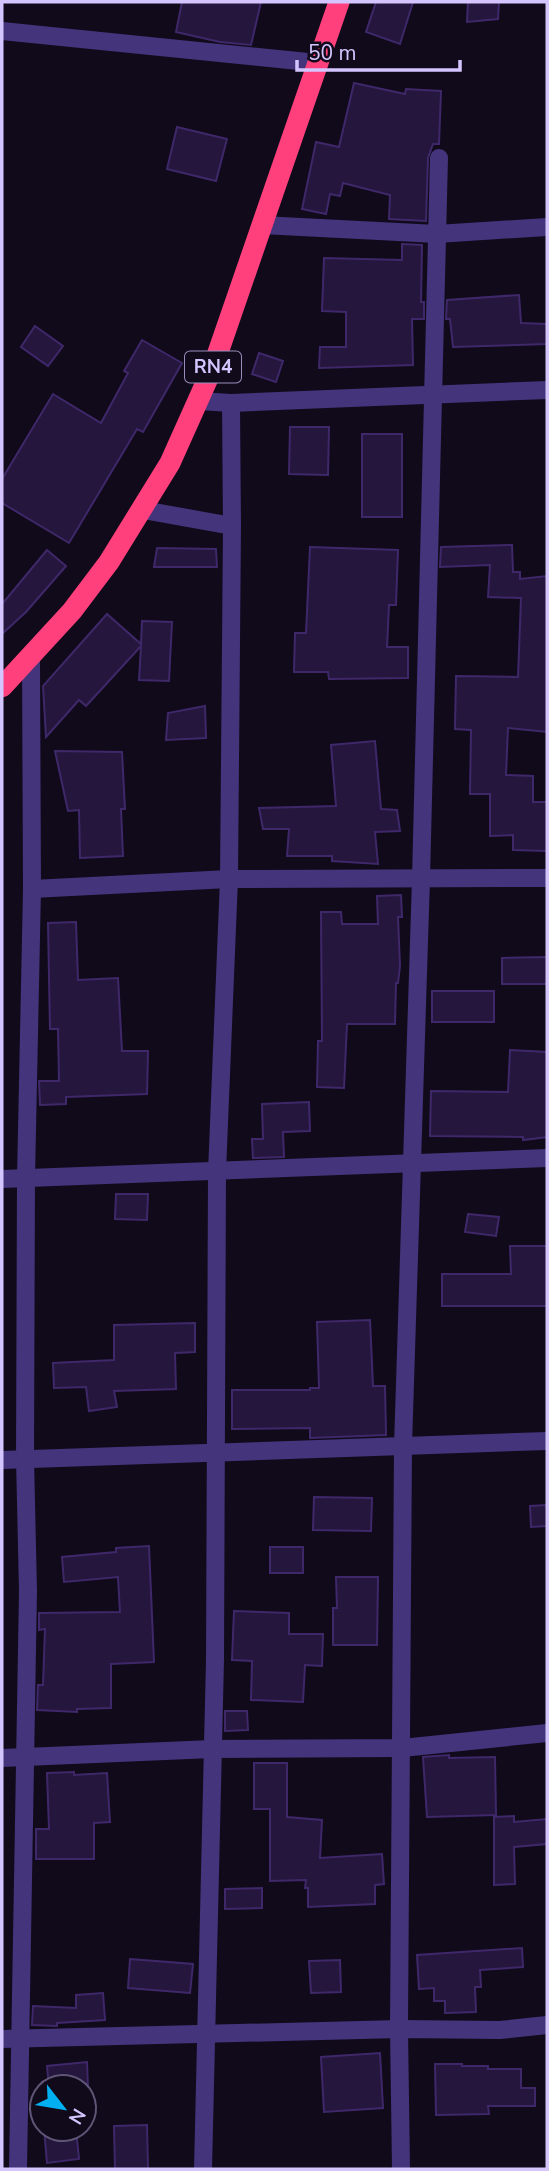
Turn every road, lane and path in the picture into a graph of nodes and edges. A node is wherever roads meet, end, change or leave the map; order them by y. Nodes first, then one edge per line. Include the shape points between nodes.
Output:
1 (339, 2) edge
2 (2, 31) edge
3 (318, 63) junction
4 (439, 158) dead end
5 (262, 225) junction
6 (547, 227) edge
7 (437, 234) junction
8 (547, 390) edge
9 (433, 396) junction
10 (199, 401) junction
11 (231, 403) junction
12 (143, 510) junction
13 (232, 526) junction
14 (30, 657) junction
15 (2, 687) edge
16 (547, 878) edge
17 (229, 879) junction
18 (421, 879) junction
19 (32, 889) junction
20 (547, 1158) edge
21 (412, 1165) junction
22 (217, 1172) junction
23 (26, 1178) junction
24 (2, 1179) edge
25 (547, 1441) edge
26 (403, 1446) junction
27 (216, 1453) junction
28 (25, 1458) junction
29 (2, 1460) edge
30 (547, 1733) edge
31 (402, 1748) junction
32 (212, 1749) junction
33 (2, 1758) edge
34 (25, 1758) junction
35 (547, 2025) edge
36 (399, 2029) junction
37 (206, 2035) junction
38 (11, 2039) edge
39 (19, 2169) edge
40 (203, 2169) edge
41 (401, 2169) edge

1 - 3 highway, RN4
2 - 3 street
3 - 5 highway, RN4
4 - 7 street
5 - 7 street
5 - 10 highway, RN4
6 - 7 street
7 - 9 street
8 - 9 street
9 - 11 street
9 - 18 street
10 - 11 street
10 - 12 highway, RN4
11 - 13 street
12 - 13 street
12 - 14 highway, RN4 via 72,611
13 - 17 street
14 - 15 highway, RN4
14 - 19 street
16 - 18 street
17 - 18 street
17 - 19 street
17 - 22 street
18 - 21 street
19 - 23 street
20 - 21 street
21 - 22 street
21 - 26 street
22 - 23 street
22 - 27 street
23 - 24 street
23 - 28 street
25 - 26 street
26 - 27 street
26 - 31 street
27 - 28 street
27 - 32 street
28 - 29 street
28 - 34 street
30 - 31 street
31 - 32 street
31 - 36 street
32 - 34 street
32 - 37 street
33 - 34 street
34 - 38 street
35 - 36 street
36 - 37 street
36 - 41 street
37 - 38 street
37 - 40 street
38 - 39 street

